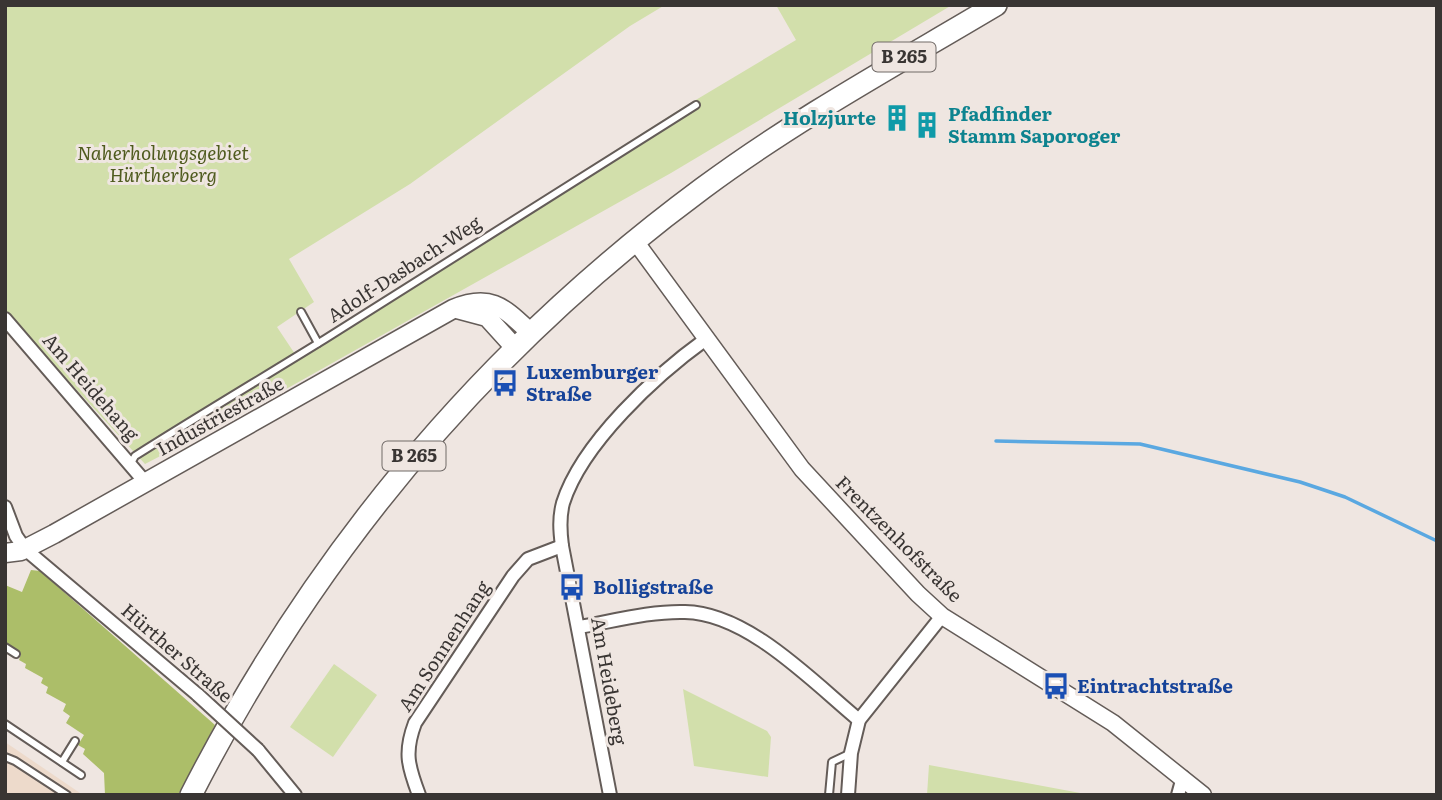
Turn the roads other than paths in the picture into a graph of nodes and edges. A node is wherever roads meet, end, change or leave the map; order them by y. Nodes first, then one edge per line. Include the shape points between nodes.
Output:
1 (1006, 5) edge
2 (988, 10) edge
3 (696, 105) dead end
4 (635, 241) junction
5 (453, 309) junction
6 (301, 312) dead end
7 (5, 319) edge
8 (531, 333) junction
9 (706, 339) junction
10 (318, 343) junction
11 (516, 349) junction
12 (131, 463) junction
13 (145, 482) junction
14 (5, 506) edge
15 (562, 546) junction
16 (25, 549) junction
17 (5, 553) edge
18 (942, 616) junction
19 (579, 627) junction
20 (5, 647) edge
21 (16, 654) dead end
22 (859, 720) junction
23 (5, 724) edge
24 (75, 741) dead end
25 (851, 753) junction
26 (5, 757) edge
27 (62, 762) junction
28 (82, 775) dead end
29 (1183, 777) junction
30 (67, 795) edge
31 (191, 795) edge
32 (295, 795) edge
33 (419, 795) edge
34 (610, 795) edge
35 (829, 795) edge
36 (848, 795) edge
37 (1178, 795) edge
38 (1203, 795) edge

1 - 2 main road
2 - 4 main road, B 265 via 786,130
3 - 10 lane, Adolf-Dasbach-Weg
4 - 8 main road, B 265
4 - 9 street, Frentzenhofstraße
5 - 8 main road, Industriestraße via 470,302 488,302
5 - 11 main road via 487,317
5 - 13 main road, Industriestraße
6 - 10 lane
7 - 12 street, Am Heidehang
8 - 11 main road, B 265
9 - 15 street, Am Heideberg via 641,393 582,466 562,505
9 - 18 street, Frentzenhofstraße via 802,469
10 - 12 lane, Adolf-Dasbach-Weg via 167,435
11 - 31 main road, B 265 via 402,469 343,545 252,682
12 - 13 street, Am Heidehang
13 - 16 main road, Industriestraße
14 - 16 street
15 - 19 street, Am Heideberg
15 - 33 street, Am Sonnenhang via 528,559 513,576 415,723 407,759
16 - 17 main road, Industriestraße
16 - 32 street, Hürther Straße, bridge via 198,695 258,750
18 - 22 street
18 - 29 street, Frentzenhofstraße via 1113,723
19 - 22 street via 667,612 710,615 753,634
19 - 34 street, Am Heideberg
20 - 21 lane
22 - 25 street
23 - 27 lane
24 - 27 lane
25 - 35 lane via 832,762
25 - 36 street
26 - 30 lane
27 - 28 lane
29 - 37 street
29 - 38 street, Frentzenhofstraße

